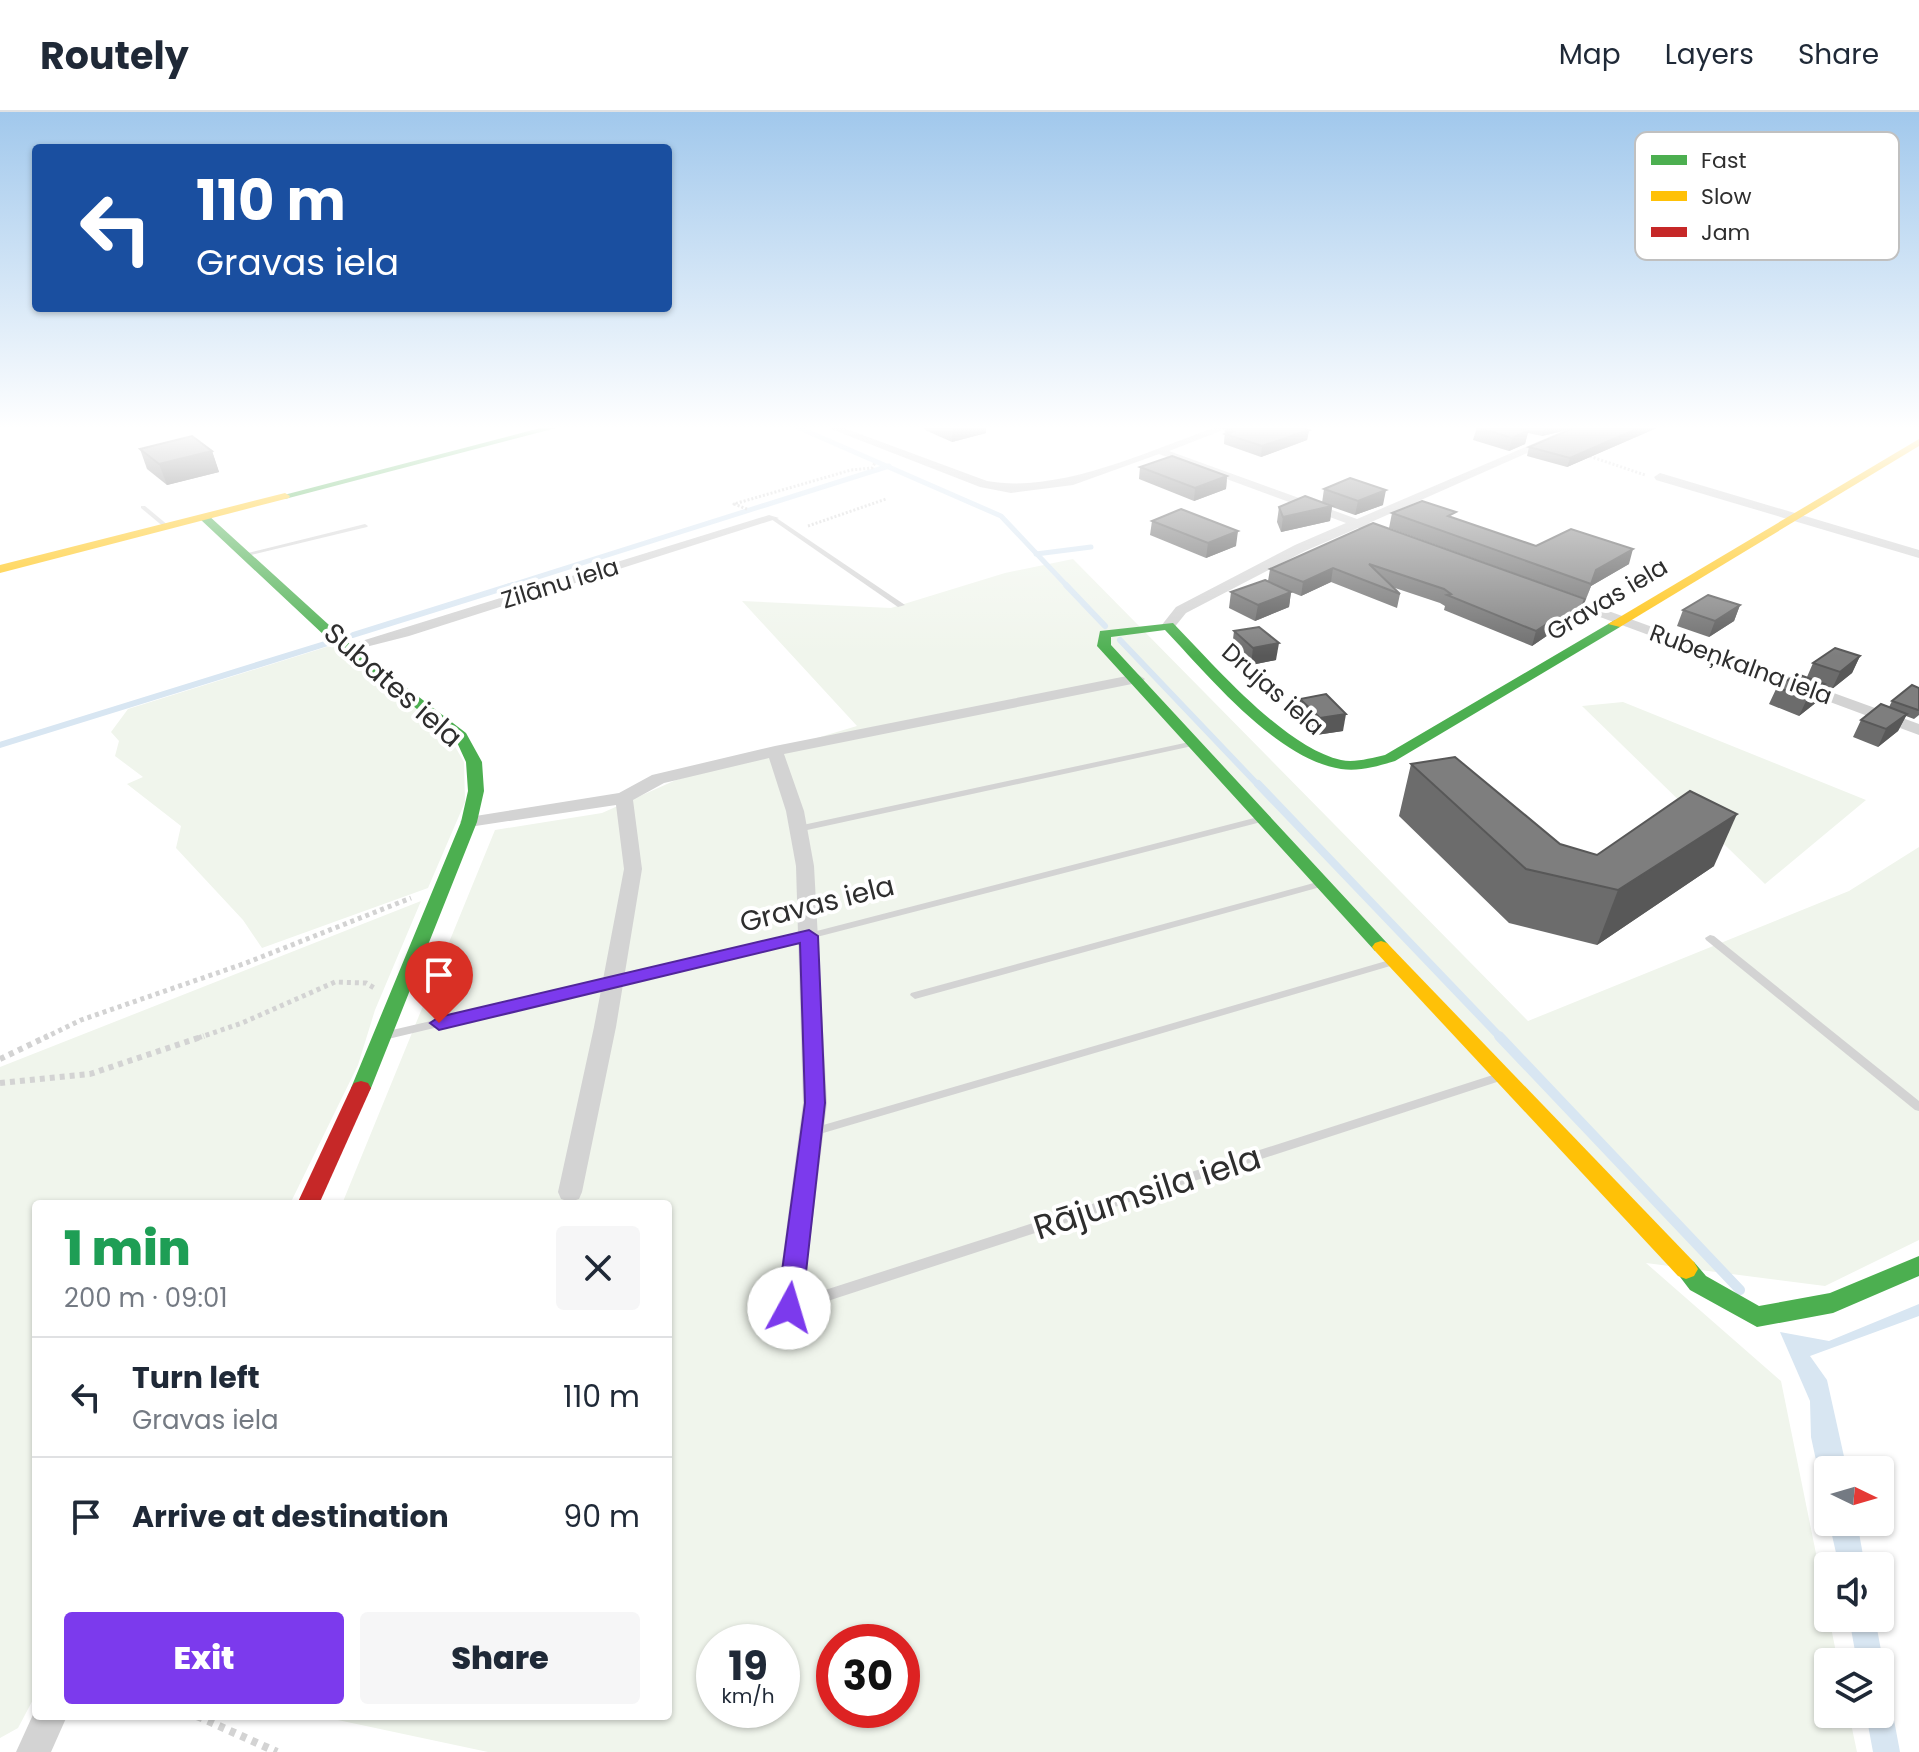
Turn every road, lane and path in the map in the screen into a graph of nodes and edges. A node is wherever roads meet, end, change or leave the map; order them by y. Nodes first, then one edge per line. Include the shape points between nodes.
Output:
1 (257, 504) edge
2 (736, 504) edge
3 (873, 504) edge
4 (1303, 504) edge
5 (1405, 504) edge
6 (1751, 504) edge
7 (1815, 504) edge
8 (143, 507) dead end
9 (743, 508) dead end
10 (1794, 516) junction
11 (204, 517) junction
12 (773, 518) joint
13 (1359, 524) junction
14 (365, 526) dead end
15 (167, 527) junction
16 (792, 532) junction
17 (1402, 540) edge
18 (247, 554) junction
19 (1919, 554) edge
20 (0, 569) edge
21 (1548, 593) edge
22 (901, 605) dead end
23 (1621, 620) junction
24 (1168, 626) junction
25 (346, 648) junction
26 (1137, 679) junction
27 (1919, 730) edge
28 (1196, 743) junction
29 (775, 751) junction
30 (1359, 766) joint
31 (624, 798) junction
32 (1264, 818) junction
33 (469, 822) junction
34 (798, 829) junction
35 (1323, 883) junction
36 (441, 886) junction
37 (809, 936) junction
38 (1710, 938) dead end
39 (1395, 962) junction
40 (613, 982) junction
41 (915, 995) dead end
42 (396, 999) junction
43 (381, 1037) junction
44 (0, 1059) edge
45 (1504, 1075) junction
46 (0, 1083) edge
47 (1919, 1107) edge
48 (811, 1133) junction
49 (570, 1192) dead end
50 (310, 1200) edge
51 (1919, 1266) edge
52 (789, 1308) joint
53 (48, 1720) edge
54 (206, 1720) edge
55 (33, 1752) edge
56 (277, 1752) edge

1 - 11 street
2 - 9 path
3 - 16 path
4 - 13 street
5 - 13 street
6 - 10 street
7 - 10 street, Gravas iela
8 - 15 lane
10 - 19 street
10 - 23 street, Gravas iela
11 - 15 street
11 - 18 street, Subates iela
12 - 16 lane
12 - 25 street, Zilānu iela
13 - 17 street
13 - 24 street via 1300,548 1181,610
14 - 18 lane
15 - 20 street
16 - 22 lane
18 - 25 street, Subates iela
21 - 23 street, Rubeņkalna iela
23 - 27 street, Rubeņkalna iela
23 - 30 street, Gravas iela via 1390,758
24 - 26 street via 1105,634 1104,646
24 - 30 street, Drujas iela via 1308,754
25 - 33 street, Subates iela via 461,736 474,762 476,791
26 - 28 street
26 - 29 street
28 - 32 street
28 - 34 lane
29 - 31 street via 658,779
29 - 34 street
31 - 33 street
31 - 40 street via 633,869
32 - 35 street
32 - 37 lane, Gravas iela
33 - 36 street, Subates iela
34 - 37 street
35 - 39 street
35 - 41 lane
36 - 42 street, Subates iela
36 - 44 path via 246,963 81,1020
37 - 40 lane, Gravas iela
37 - 48 street via 815,1103
38 - 47 lane
39 - 45 street
39 - 48 lane
40 - 43 lane, Gravas iela
40 - 49 street
42 - 43 street, Subates iela
42 - 46 path via 366,983 335,982 242,1023 90,1074
43 - 50 street, Subates iela
45 - 51 street via 1698,1283 1757,1317 1833,1303
45 - 52 lane, Rājumsila iela
48 - 52 street
53 - 55 street
54 - 56 path

